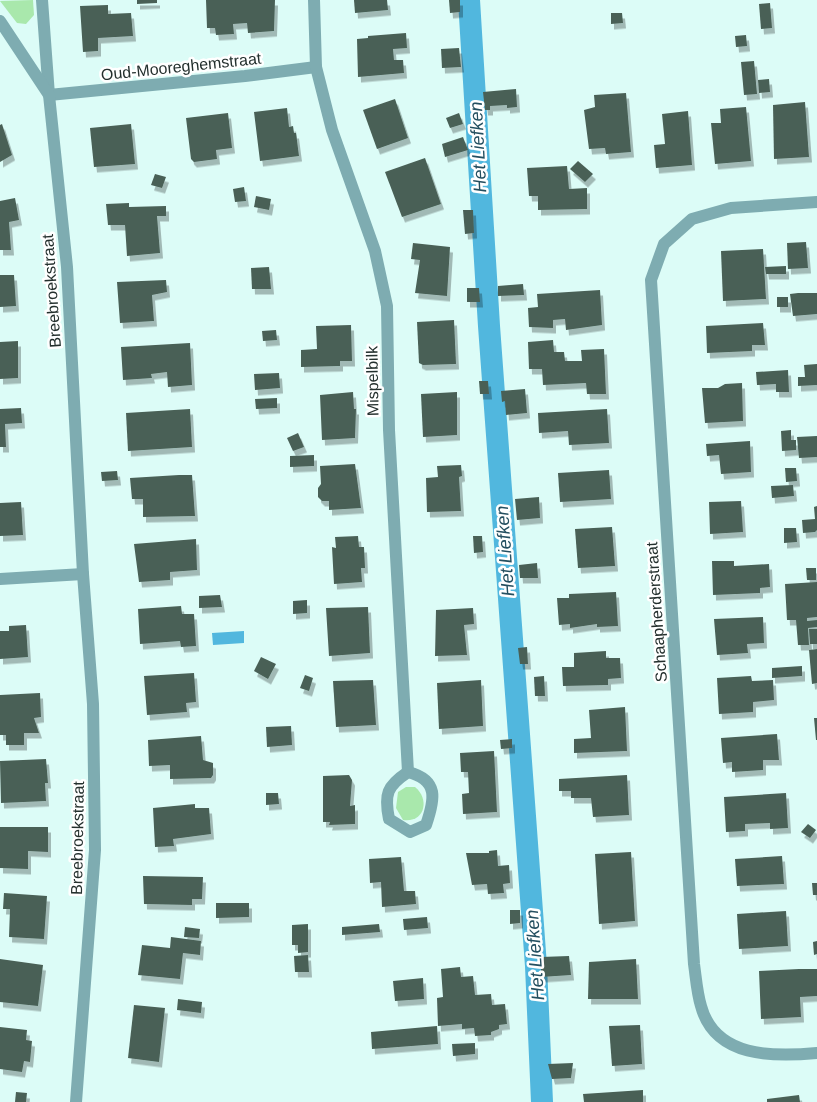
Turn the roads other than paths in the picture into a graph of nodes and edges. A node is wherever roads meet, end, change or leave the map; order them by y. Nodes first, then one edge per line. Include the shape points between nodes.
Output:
1 (42, 0) edge
2 (314, 0) edge
3 (0, 21) edge
4 (316, 67) junction
5 (49, 95) junction
6 (817, 202) edge
7 (83, 574) junction
8 (0, 579) edge
9 (408, 772) junction
10 (817, 1053) edge
11 (76, 1102) edge

1 - 5 street
2 - 4 street, Mispelbilk
3 - 5 street, Breebroekstraat
4 - 5 street, Oud-Mooreghemstraat
4 - 9 street, Mispelbilk via 332,130 375,251 386,306 389,430
5 - 7 street, Breebroekstraat via 67,267
6 - 10 street, Schaapherderstraat via 731,208 692,219 664,244 651,280 694,964 701,1007 714,1031 741,1051 787,1056
7 - 8 street
7 - 11 street, Breebroekstraat via 93,704 96,850
9 - 9 street via 393,782 386,800 389,818 410,832 426,825 433,802 431,786 421,775

